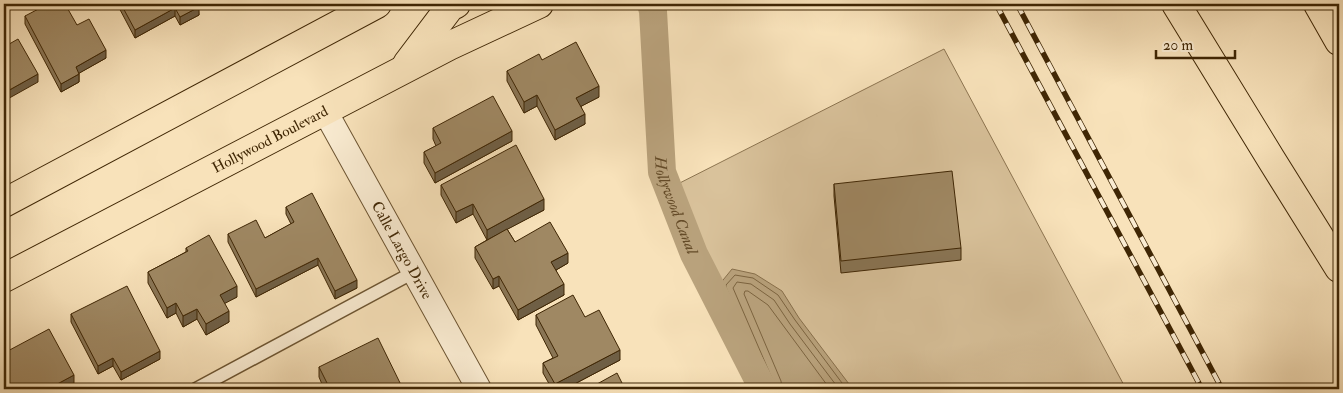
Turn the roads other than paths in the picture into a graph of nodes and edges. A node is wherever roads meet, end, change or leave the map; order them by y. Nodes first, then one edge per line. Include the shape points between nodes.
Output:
1 (377, 4) edge
2 (456, 4) edge
3 (538, 4) edge
4 (1176, 4) edge
5 (1318, 4) edge
6 (342, 14) edge
7 (1339, 41) edge
8 (402, 71) junction
9 (325, 111) junction
10 (4, 203) edge
11 (1339, 268) edge
12 (414, 272) junction
13 (4, 278) edge
14 (196, 389) edge
15 (479, 389) edge

1 - 6 highway
2 - 8 highway via 450,7
3 - 8 highway, Hollywood Boulevard
4 - 11 highway
5 - 7 highway
6 - 10 highway
8 - 9 highway, Hollywood Boulevard
9 - 12 street, Calle Largo Drive
9 - 13 highway, Hollywood Boulevard
12 - 14 lane
12 - 15 street, Calle Largo Drive

